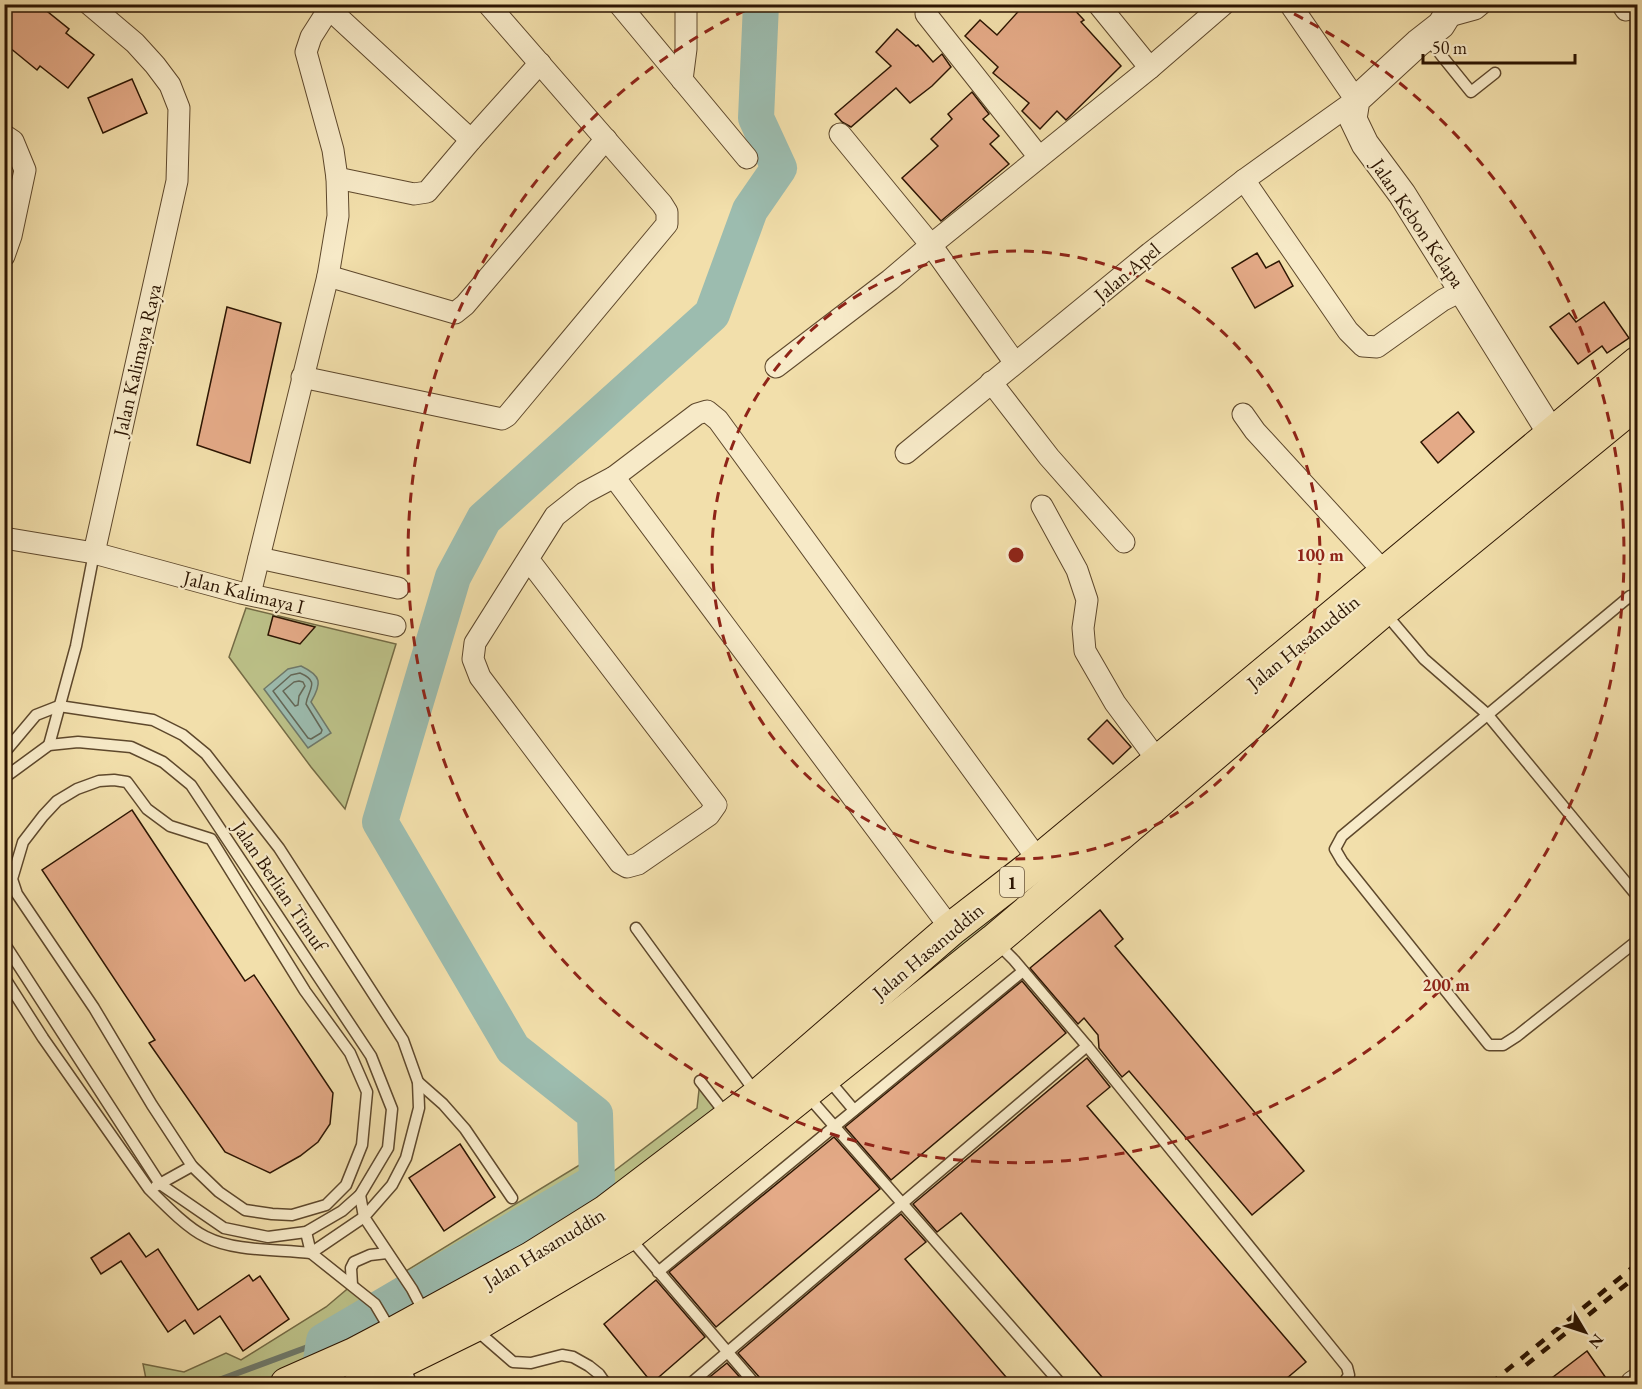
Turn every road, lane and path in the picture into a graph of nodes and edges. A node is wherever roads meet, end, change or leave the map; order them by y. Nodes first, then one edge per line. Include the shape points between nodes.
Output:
1 (89, 4) edge
2 (488, 4) edge
3 (619, 4) edge
4 (686, 4) edge
5 (1098, 4) edge
6 (1224, 4) edge
7 (1290, 4) edge
8 (1481, 4) edge
9 (1622, 4) edge
10 (1633, 4) edge
11 (328, 6) edge
12 (1447, 11) edge
13 (926, 14) dead end
14 (1418, 43) junction
15 (540, 63) junction
16 (1150, 68) junction
17 (1495, 73) dead end
18 (682, 80) junction
19 (1356, 100) junction
20 (840, 134) dead end
21 (4, 135) edge
22 (471, 140) junction
23 (606, 140) junction
24 (1038, 157) junction
25 (747, 158) dead end
26 (337, 178) junction
27 (1244, 180) junction
28 (8, 241) edge
29 (931, 245) junction
30 (4, 256) edge
31 (328, 276) junction
32 (1463, 290) junction
33 (1015, 363) junction
34 (1638, 363) edge
35 (776, 367) dead end
36 (302, 377) junction
37 (991, 382) junction
38 (1638, 401) edge
39 (1243, 414) dead end
40 (1559, 446) junction
41 (906, 453) dead end
42 (614, 477) junction
43 (1042, 506) dead end
44 (4, 538) edge
45 (1124, 542) dead end
46 (94, 553) junction
47 (259, 558) junction
48 (528, 559) junction
49 (1386, 574) junction
50 (398, 588) dead end
51 (1634, 593) edge
52 (250, 594) junction
53 (1638, 605) edge
54 (1383, 610) junction
55 (395, 626) dead end
56 (59, 706) junction
57 (1486, 714) junction
58 (49, 746) junction
59 (4, 753) edge
60 (1158, 761) junction
61 (4, 778) edge
62 (1039, 861) junction
63 (1638, 897) edge
64 (945, 921) junction
65 (636, 928) dead end
66 (1638, 940) edge
67 (4, 943) edge
68 (1004, 951) junction
69 (1023, 971) junction
70 (4, 977) edge
71 (1087, 1046) junction
72 (700, 1081) dead end
73 (418, 1082) junction
74 (815, 1084) junction
75 (758, 1096) junction
76 (854, 1110) junction
77 (729, 1119) junction
78 (833, 1127) junction
79 (192, 1166) junction
80 (160, 1184) junction
81 (149, 1189) junction
82 (360, 1195) junction
83 (512, 1198) dead end
84 (901, 1204) junction
85 (364, 1217) junction
86 (306, 1232) junction
87 (627, 1234) junction
88 (311, 1252) junction
89 (387, 1253) junction
90 (658, 1272) junction
91 (352, 1285) junction
92 (429, 1324) junction
93 (473, 1326) junction
94 (398, 1350) edge
95 (729, 1352) junction
96 (357, 1370) edge
97 (1638, 1378) edge
98 (291, 1383) edge
99 (606, 1384) edge
100 (690, 1384) edge
101 (756, 1384) edge
102 (1061, 1384) edge
103 (1343, 1384) edge
104 (1635, 1384) edge

1 - 46 street, Jalan Kalimaya Raya via 155,64 170,85 179,108 177,181
2 - 15 street
3 - 18 street
4 - 18 street
5 - 16 street
6 - 16 street
7 - 19 street
8 - 12 street via 1475,9
9 - 10 street via 1626,9
11 - 22 street
11 - 26 street via 306,52
12 - 14 street via 1442,25
13 - 24 street
14 - 17 lane via 1433,45 1471,92
14 - 19 street
15 - 22 street
15 - 23 street
16 - 24 street
18 - 25 street
19 - 27 street, Jalan Apel
19 - 32 street, Jalan Kebon Kelapa via 1353,119 1365,144
20 - 29 street
21 - 28 street via 13,141 25,170
22 - 26 street via 427,192 420,194
23 - 31 street via 455,313
23 - 36 street via 668,212 667,224 507,416 496,419
24 - 29 street
26 - 31 street via 338,216
27 - 32 street via 1348,331 1363,346 1377,347
27 - 33 street, Jalan Apel
28 - 30 street
29 - 33 street
29 - 35 street
31 - 36 street
32 - 40 street, Jalan Kebon Kelapa
33 - 37 street, Jalan Apel
34 - 40 highway, Jalan Hasanuddin / 1
36 - 47 street
37 - 41 street, Jalan Apel
37 - 45 street via 1049,457
38 - 40 highway, Jalan Hasanuddin / 1
39 - 49 street
40 - 49 highway, Jalan Hasanuddin / 1
40 - 54 highway, Jalan Hasanuddin / 1
42 - 48 street via 584,493 555,516
42 - 62 street via 696,414 707,411 718,420
42 - 64 street
43 - 60 street via 1077,570 1087,600 1085,651 1115,703
44 - 46 street, Jalan Kalimaya I
46 - 52 street, Jalan Kalimaya I
46 - 56 lane, Jalan Kalimaya Raya via 76,646
47 - 50 street
47 - 52 street
48 - 48 street via 476,643 473,659 480,677 620,863 627,867 638,864 709,815 716,805
49 - 60 highway, Jalan Hasanuddin / 1
51 - 53 lane
51 - 57 lane
52 - 55 street, Jalan Kalimaya I
54 - 57 lane via 1424,659
54 - 68 highway, Jalan Hasanuddin / 1
56 - 58 lane, Jalan Kalimaya Raya
56 - 59 lane via 36,716
56 - 73 lane via 153,720 183,735 206,754 279,848 403,1040
57 - 63 lane
57 - 66 lane via 1342,836 1335,849 1342,861 1489,1045 1503,1045 1517,1036
58 - 61 lane, Jalan Berlian Timuf
58 - 82 lane, Jalan Berlian Timuf via 78,742 131,747 164,762 191,784 371,1056 392,1109 388,1148
60 - 62 highway, Jalan Hasanuddin / 1
62 - 64 highway, Jalan Hasanuddin / 1
64 - 75 highway, Jalan Hasanuddin / 1
65 - 75 lane
67 - 80 lane, Jalan Berlian Timuf
68 - 69 lane
68 - 74 highway, Jalan Hasanuddin / 1
69 - 71 lane
69 - 76 lane
70 - 81 lane
71 - 84 lane
71 - 103 lane via 1347,1367 1349,1376
72 - 77 lane
73 - 83 lane via 465,1129
73 - 85 lane via 419,1108 406,1158 392,1185
74 - 76 lane
74 - 78 lane
74 - 87 highway, Jalan Hasanuddin / 1
75 - 77 highway, Jalan Hasanuddin / 1
76 - 78 lane
77 - 92 highway, Jalan Hasanuddin / 1 via 607,1211
78 - 84 lane
78 - 90 lane
79 - 79 lane via 94,1008 17,894 12,879 23,842 43,816 57,801 99,781 127,782 147,809 170,826 211,839 305,991 350,1053 367,1092 362,1144 346,1185 326,1205 292,1215 245,1210
79 - 80 lane
80 - 81 lane
80 - 86 lane, Jalan Berlian Timuf via 224,1228 268,1237
81 - 88 lane via 206,1237 246,1249
82 - 85 lane
82 - 86 lane, Jalan Berlian Timuf
84 - 95 lane
84 - 102 lane
85 - 88 lane
85 - 89 lane
86 - 88 lane
87 - 90 lane
87 - 93 highway, Jalan Hasanuddin / 1
88 - 91 lane
89 - 91 lane via 354,1262
89 - 92 lane
90 - 95 lane
91 - 94 lane via 375,1304
92 - 93 highway, Jalan Hasanuddin / 1
92 - 94 highway, Jalan Hasanuddin / 1
93 - 99 lane via 513,1362 573,1357 583,1361
94 - 96 highway, Jalan Hasanuddin / 1
95 - 100 lane
95 - 101 lane
96 - 98 highway, Jalan Hasanuddin / 1
97 - 104 street via 1632,1382

